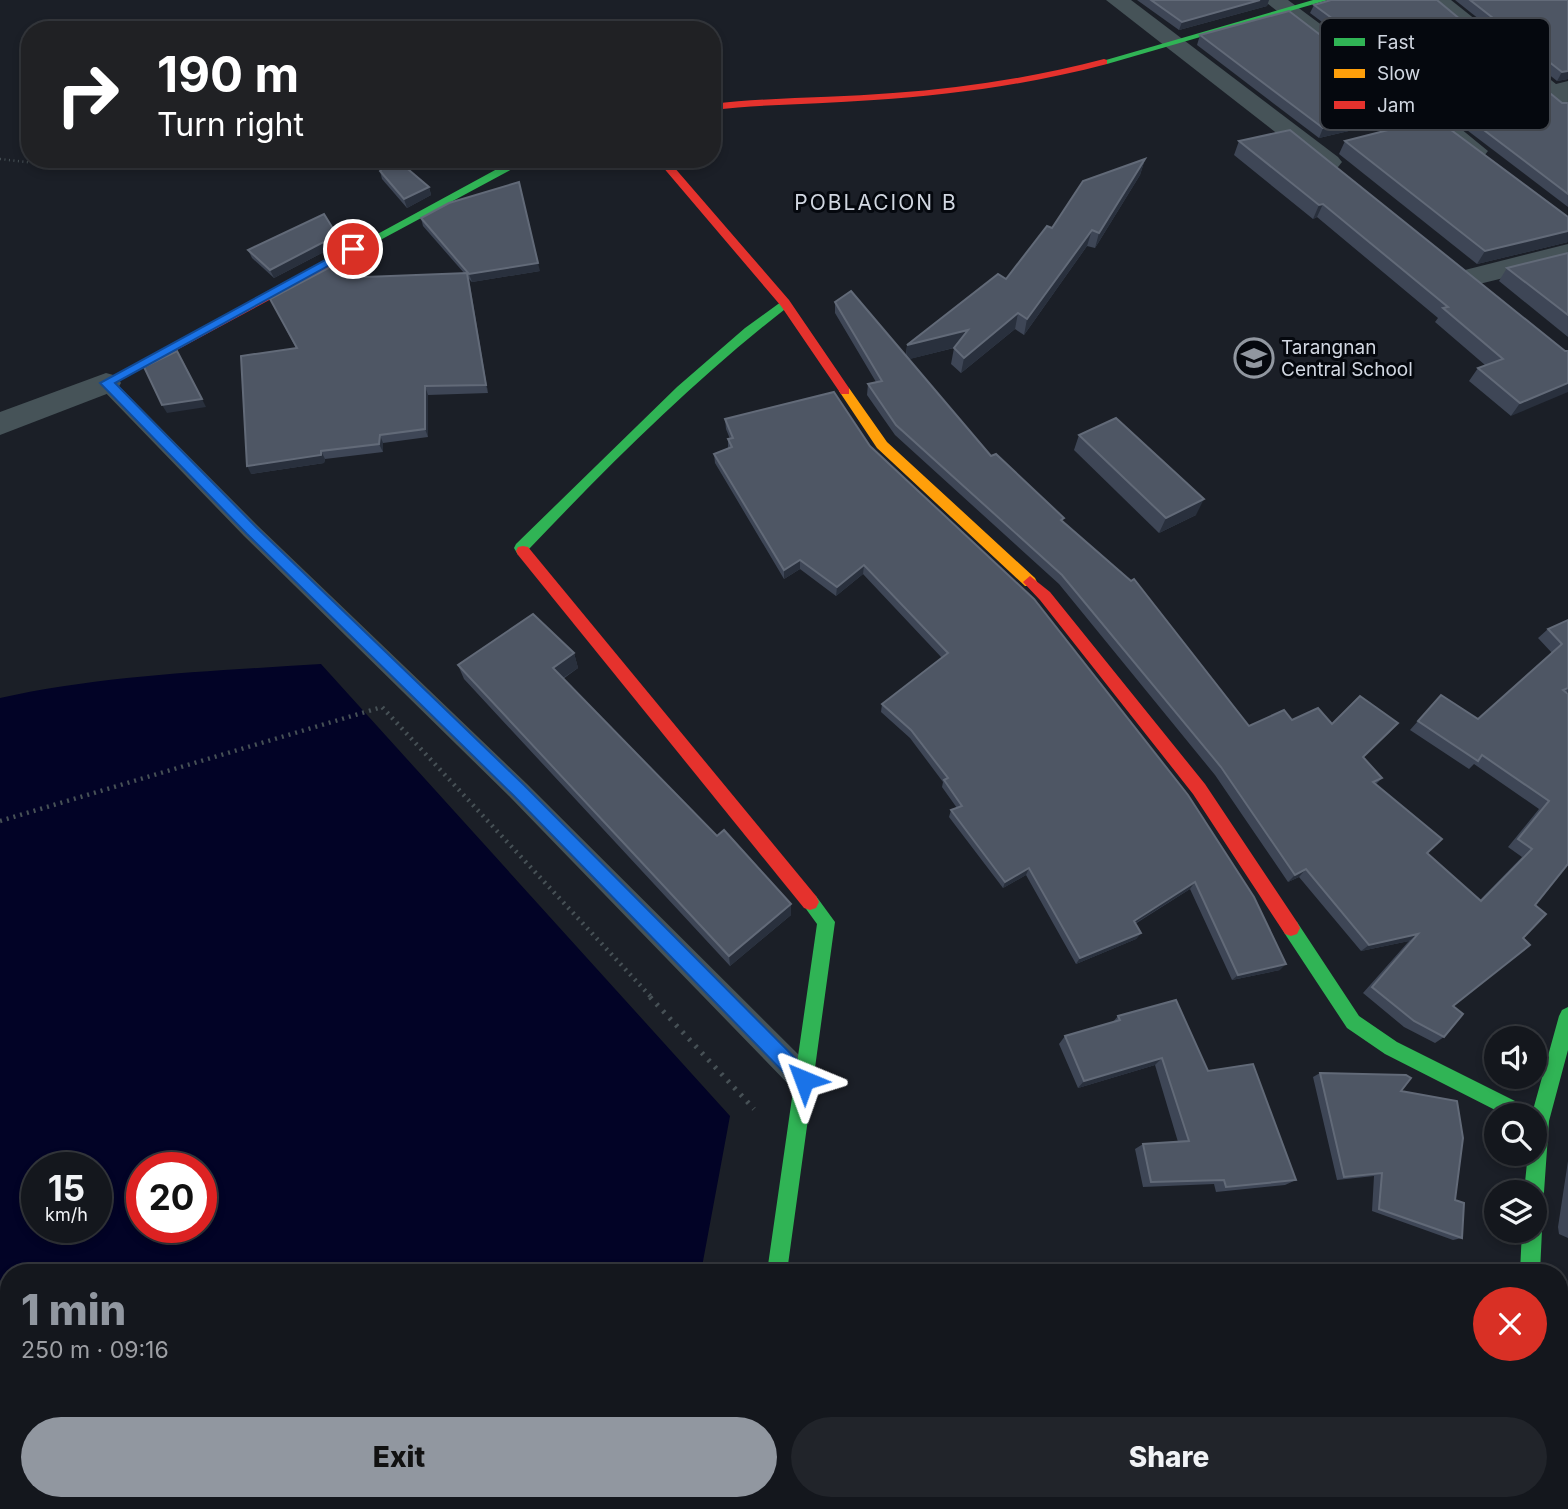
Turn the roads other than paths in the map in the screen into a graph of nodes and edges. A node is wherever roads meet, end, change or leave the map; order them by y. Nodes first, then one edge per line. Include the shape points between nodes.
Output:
1 (1116, 0) edge
2 (1323, 0) edge
3 (1437, 0) edge
4 (1281, 6) edge
5 (1461, 18) edge
6 (1320, 35) edge
7 (1174, 44) junction
8 (721, 106) edge
9 (1448, 130) edge
10 (1491, 163) edge
11 (506, 168) edge
12 (669, 168) edge
13 (1345, 175) edge
14 (1568, 253) edge
15 (1471, 277) edge
16 (785, 303) junction
17 (106, 383) junction
18 (0, 424) edge
19 (1568, 1016) edge
20 (804, 1080) junction
21 (1503, 1103) edge
22 (1539, 1103) edge
23 (1531, 1243) edge
24 (778, 1264) edge
25 (1530, 1264) edge

1 - 7 street
2 - 4 street
3 - 5 street
4 - 6 street
4 - 7 street
7 - 8 street via 1060,75 894,96
7 - 13 street via 1326,147
9 - 10 street
11 - 17 street
12 - 16 street
14 - 15 street
16 - 20 street via 729,343 654,410 522,548 826,922
16 - 21 street via 882,445 1045,596 1190,779 1353,1022 1391,1048
17 - 18 street
17 - 20 lane via 251,531 519,790
19 - 22 street
20 - 24 street
23 - 25 street

